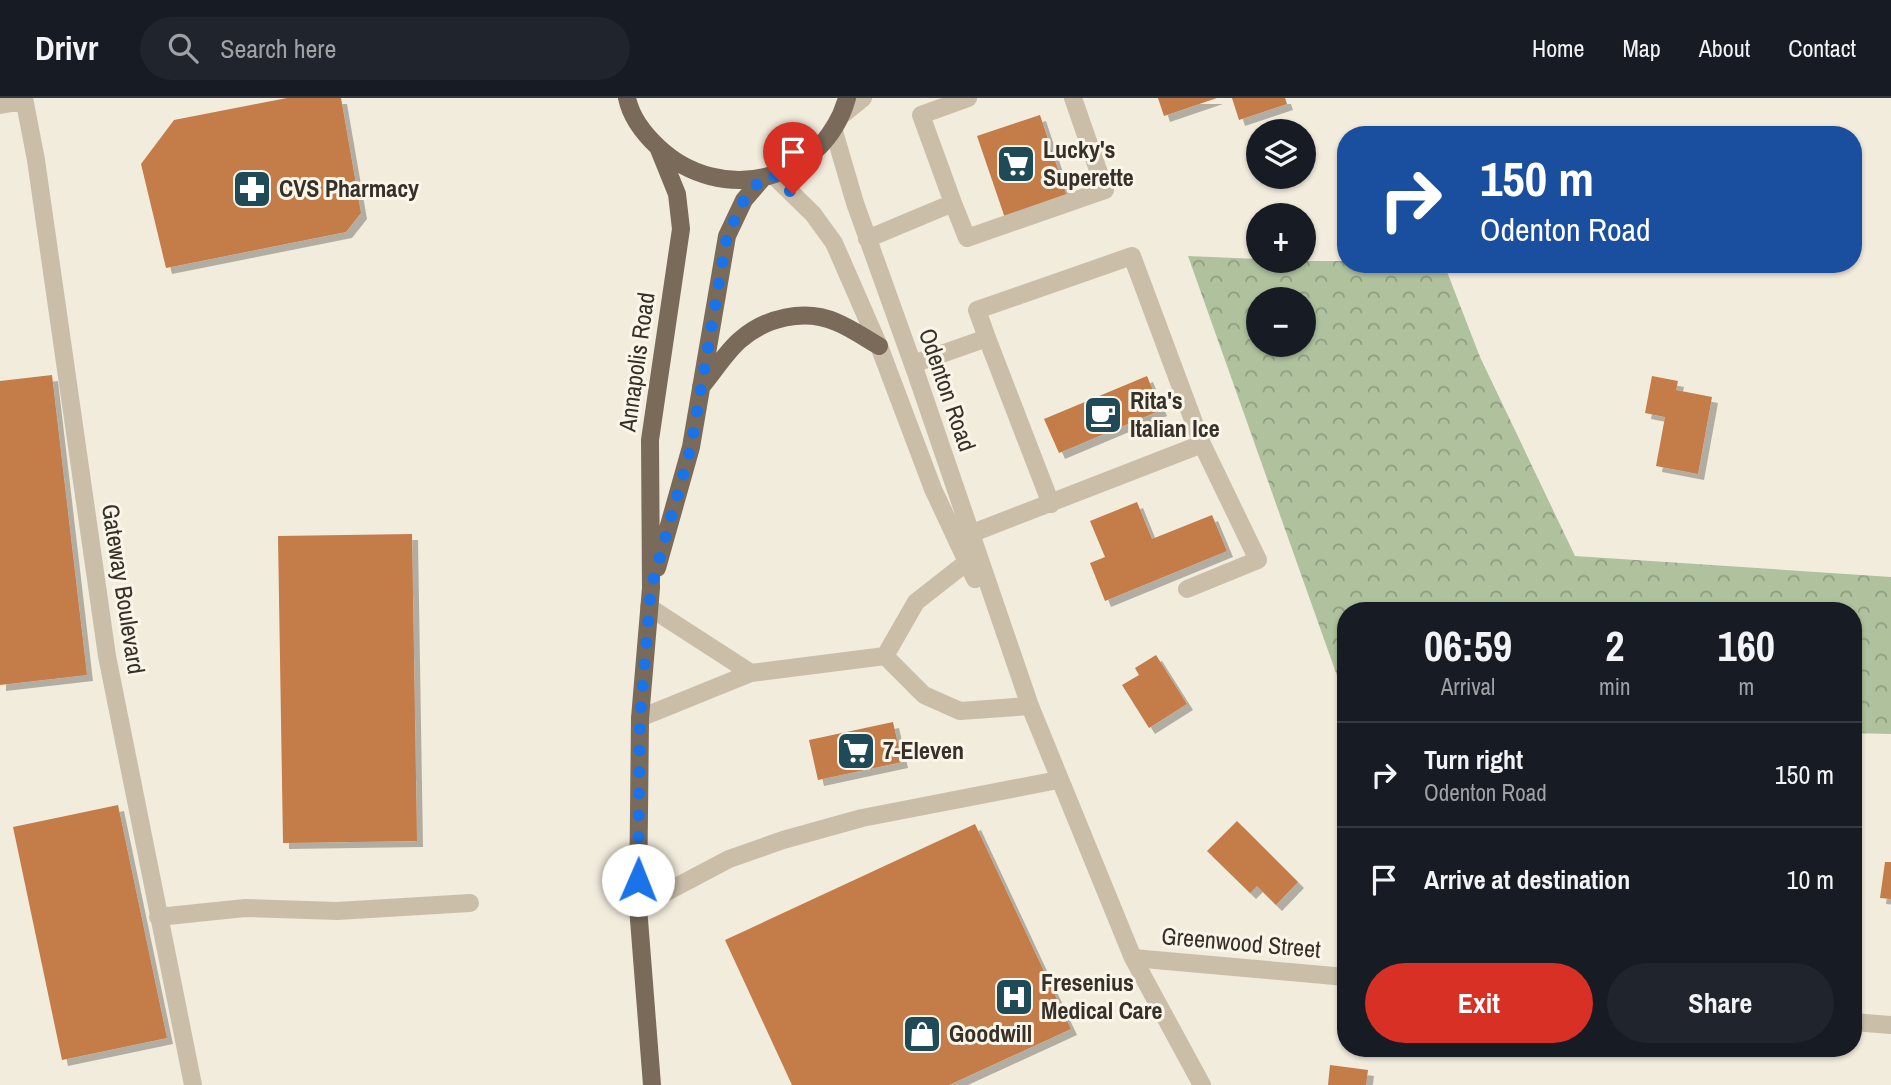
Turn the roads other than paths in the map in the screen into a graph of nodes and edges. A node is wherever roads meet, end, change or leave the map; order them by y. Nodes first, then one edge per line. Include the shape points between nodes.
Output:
1 (627, 98) edge
2 (863, 98) edge
3 (968, 98) edge
4 (1073, 98) edge
5 (24, 99) edge
6 (0, 105) edge
7 (841, 114) edge
8 (658, 147) junction
9 (768, 177) junction
10 (953, 203) junction
11 (867, 239) junction
12 (987, 338) junction
13 (879, 346) junction
14 (913, 365) junction
15 (701, 387) junction
16 (1202, 444) junction
17 (1051, 503) junction
18 (970, 534) junction
19 (967, 562) junction
20 (651, 588) junction
21 (1186, 589) dead end
22 (649, 607) junction
23 (885, 656) junction
24 (1015, 668) junction
25 (751, 673) junction
26 (1030, 706) junction
27 (640, 718) junction
28 (1058, 780) junction
29 (470, 903) dead end
30 (638, 907) junction
31 (158, 917) junction
32 (1133, 958) junction
33 (1337, 976) edge
34 (1862, 1022) edge
35 (1891, 1025) edge
36 (193, 1085) edge
37 (652, 1085) edge
38 (1202, 1085) edge

1 - 8 main road via 645,135
2 - 7 street
3 - 10 street via 921,115
4 - 10 street via 1105,190 967,238
5 - 6 street
5 - 31 street, Gateway Boulevard via 107,656
7 - 9 main road via 811,154
7 - 11 street, Odenton Road via 841,160
8 - 9 main road via 672,161 696,173 722,180
8 - 20 main road, Annapolis Road via 677,194 681,229 650,440
9 - 13 street, Odenton Road via 813,214 834,243
9 - 15 main road, Annapolis Road via 744,200 727,236
10 - 11 street
11 - 14 street, Odenton Road
12 - 14 street
12 - 16 street via 977,310 1132,256
12 - 17 street
13 - 15 main road via 835,321 790,315 740,340
13 - 19 street, Odenton Road via 933,489
14 - 18 street, Odenton Road
15 - 20 main road, Annapolis Road via 691,447
16 - 17 street
16 - 21 street via 1258,560
17 - 18 street
18 - 24 street, Odenton Road
19 - 23 street via 916,602
19 - 24 street, Odenton Road
20 - 22 main road, Annapolis Road
22 - 25 street
22 - 27 main road, Annapolis Road
23 - 25 street
23 - 26 street via 925,695 960,711
24 - 26 street, Odenton Road
25 - 27 street
26 - 28 street, Odenton Road
27 - 30 main road, Annapolis Road
28 - 30 street via 862,818 783,840 729,859
28 - 32 street, Odenton Road
29 - 31 street via 337,911 245,908
30 - 37 main road, Annapolis Road
31 - 36 street, Gateway Boulevard
32 - 33 street, Greenwood Street
32 - 38 street, Odenton Road
34 - 35 street

